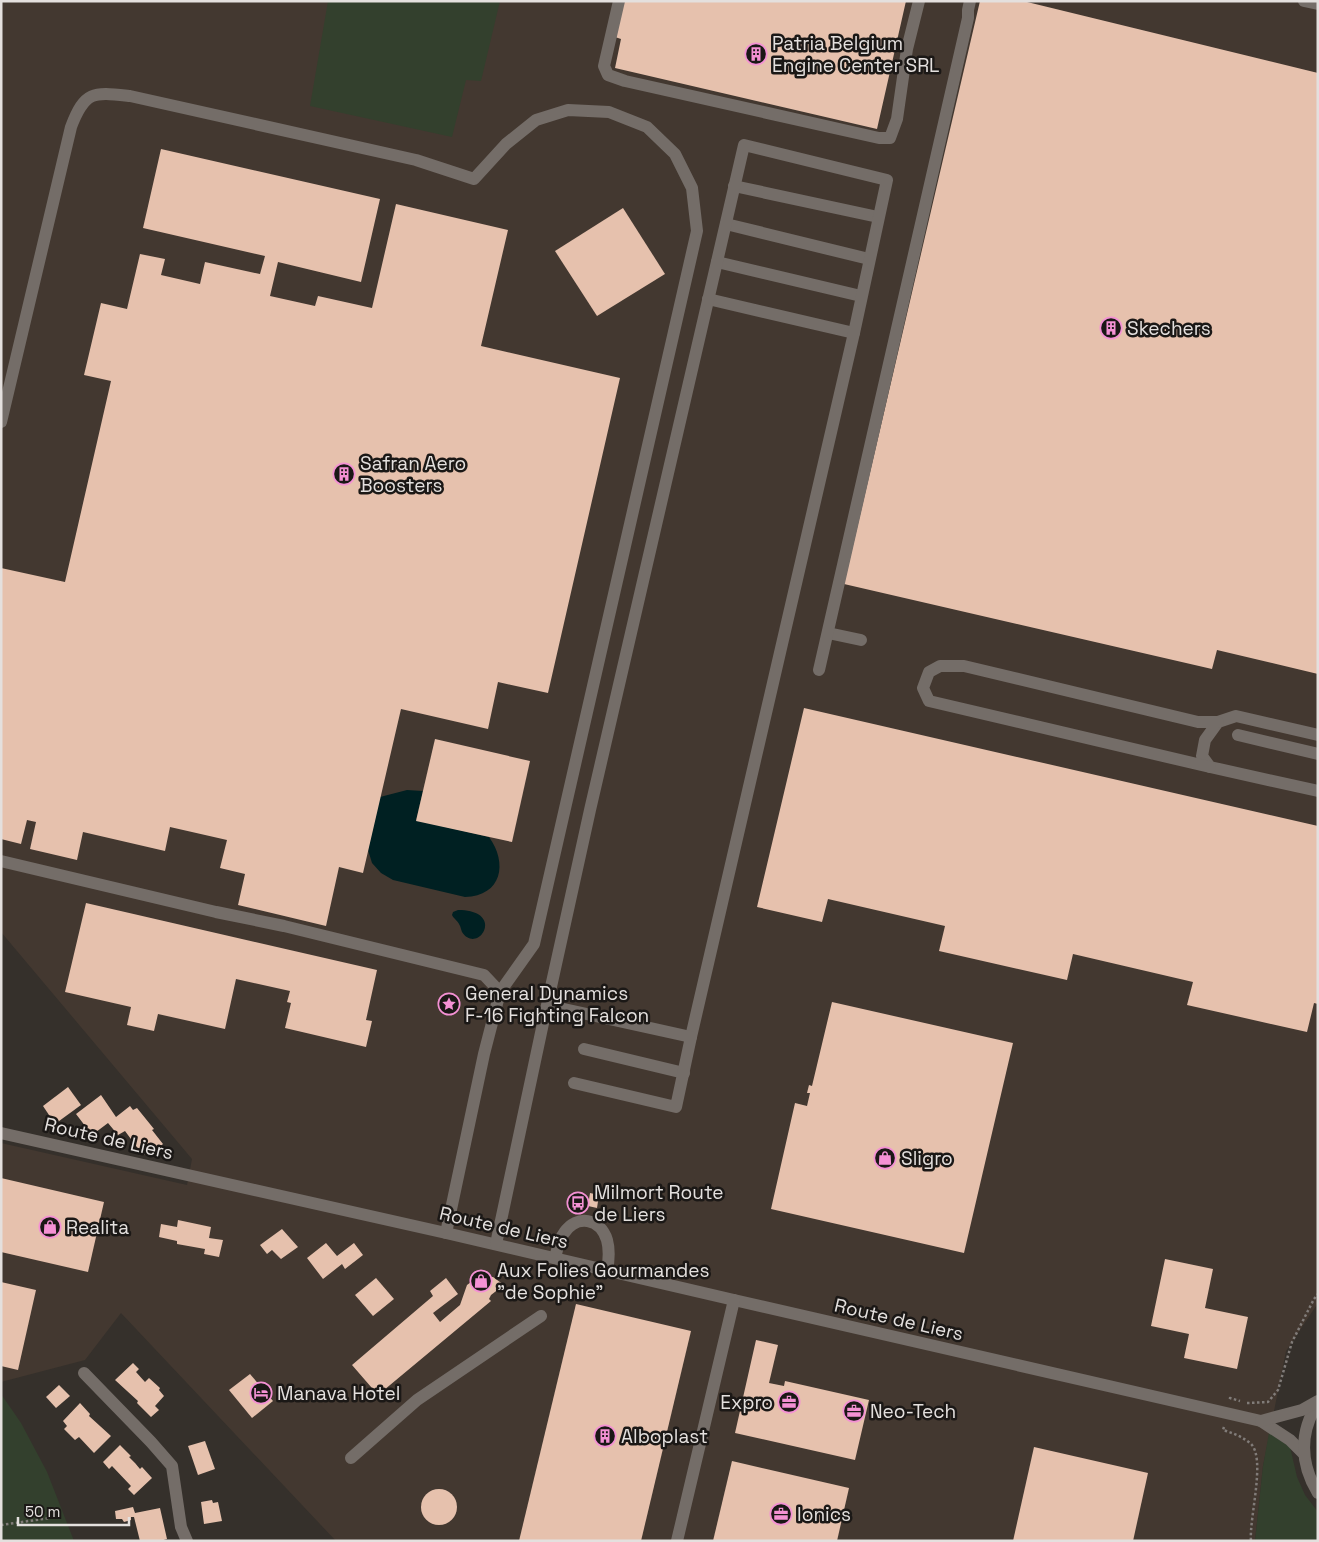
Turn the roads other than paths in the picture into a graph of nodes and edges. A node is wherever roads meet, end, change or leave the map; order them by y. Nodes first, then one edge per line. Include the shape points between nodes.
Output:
1 (619, 1) edge
2 (919, 1) edge
3 (970, 1) edge
4 (1304, 1) edge
5 (1318, 4) edge
6 (734, 186) junction
7 (878, 217) junction
8 (726, 224) junction
9 (869, 260) junction
10 (717, 262) junction
11 (861, 296) junction
12 (708, 299) junction
13 (854, 333) junction
14 (1, 422) edge
15 (828, 633) junction
16 (861, 640) dead end
17 (820, 670) dead end
18 (1218, 722) junction
19 (1238, 735) dead end
20 (1318, 735) edge
21 (1318, 754) edge
22 (1210, 767) junction
23 (1318, 791) edge
24 (1, 861) edge
25 (500, 992) junction
26 (545, 1014) junction
27 (692, 1037) junction
28 (584, 1049) dead end
29 (684, 1072) junction
30 (574, 1083) dead end
31 (1, 1133) edge
32 (446, 1232) junction
33 (496, 1244) junction
34 (555, 1258) junction
35 (607, 1271) junction
36 (734, 1300) junction
37 (541, 1316) dead end
38 (84, 1373) dead end
39 (1318, 1402) edge
40 (1261, 1421) junction
41 (1304, 1453) junction
42 (350, 1458) dead end
43 (1318, 1493) edge
44 (188, 1541) edge
45 (677, 1541) edge

1 - 2 street via 604,66 608,75 879,138 890,138 897,119 907,49
3 - 15 street
4 - 5 street
6 - 7 street
6 - 7 street via 744,145 886,180
6 - 8 street
7 - 9 street
8 - 9 street
8 - 10 street
9 - 11 street
10 - 11 street
10 - 12 street
11 - 13 street
12 - 13 street
12 - 26 street
13 - 27 street
14 - 25 street via 71,127 86,98 106,94 130,96 416,160 474,179 506,144 536,120 568,110 609,112 647,127 675,154 692,188 697,231 534,944
15 - 16 street
15 - 17 street
18 - 20 street via 1236,716
18 - 22 street via 1204,740 1202,756
18 - 22 street via 1198,722 964,666 940,666 929,672 923,688 930,701
19 - 21 street
22 - 23 street
24 - 25 street via 484,975
25 - 32 street
26 - 27 street via 564,1009
26 - 33 street
27 - 29 street
28 - 29 street
29 - 30 street via 676,1107
31 - 32 street, Route de Liers
32 - 33 street, Route de Liers
33 - 34 street, Route de Liers
34 - 35 street, Route de Liers
34 - 35 street via 562,1234 571,1225 584,1219 596,1222 604,1232 609,1253
35 - 36 street, Route de Liers
36 - 40 street, Route de Liers
36 - 45 street
37 - 42 street via 417,1400
38 - 44 street via 172,1466 182,1527
39 - 40 street, Route de Liers via 1302,1410
39 - 41 street via 1308,1421
40 - 41 street, Route de Liers
41 - 43 street via 1307,1473

